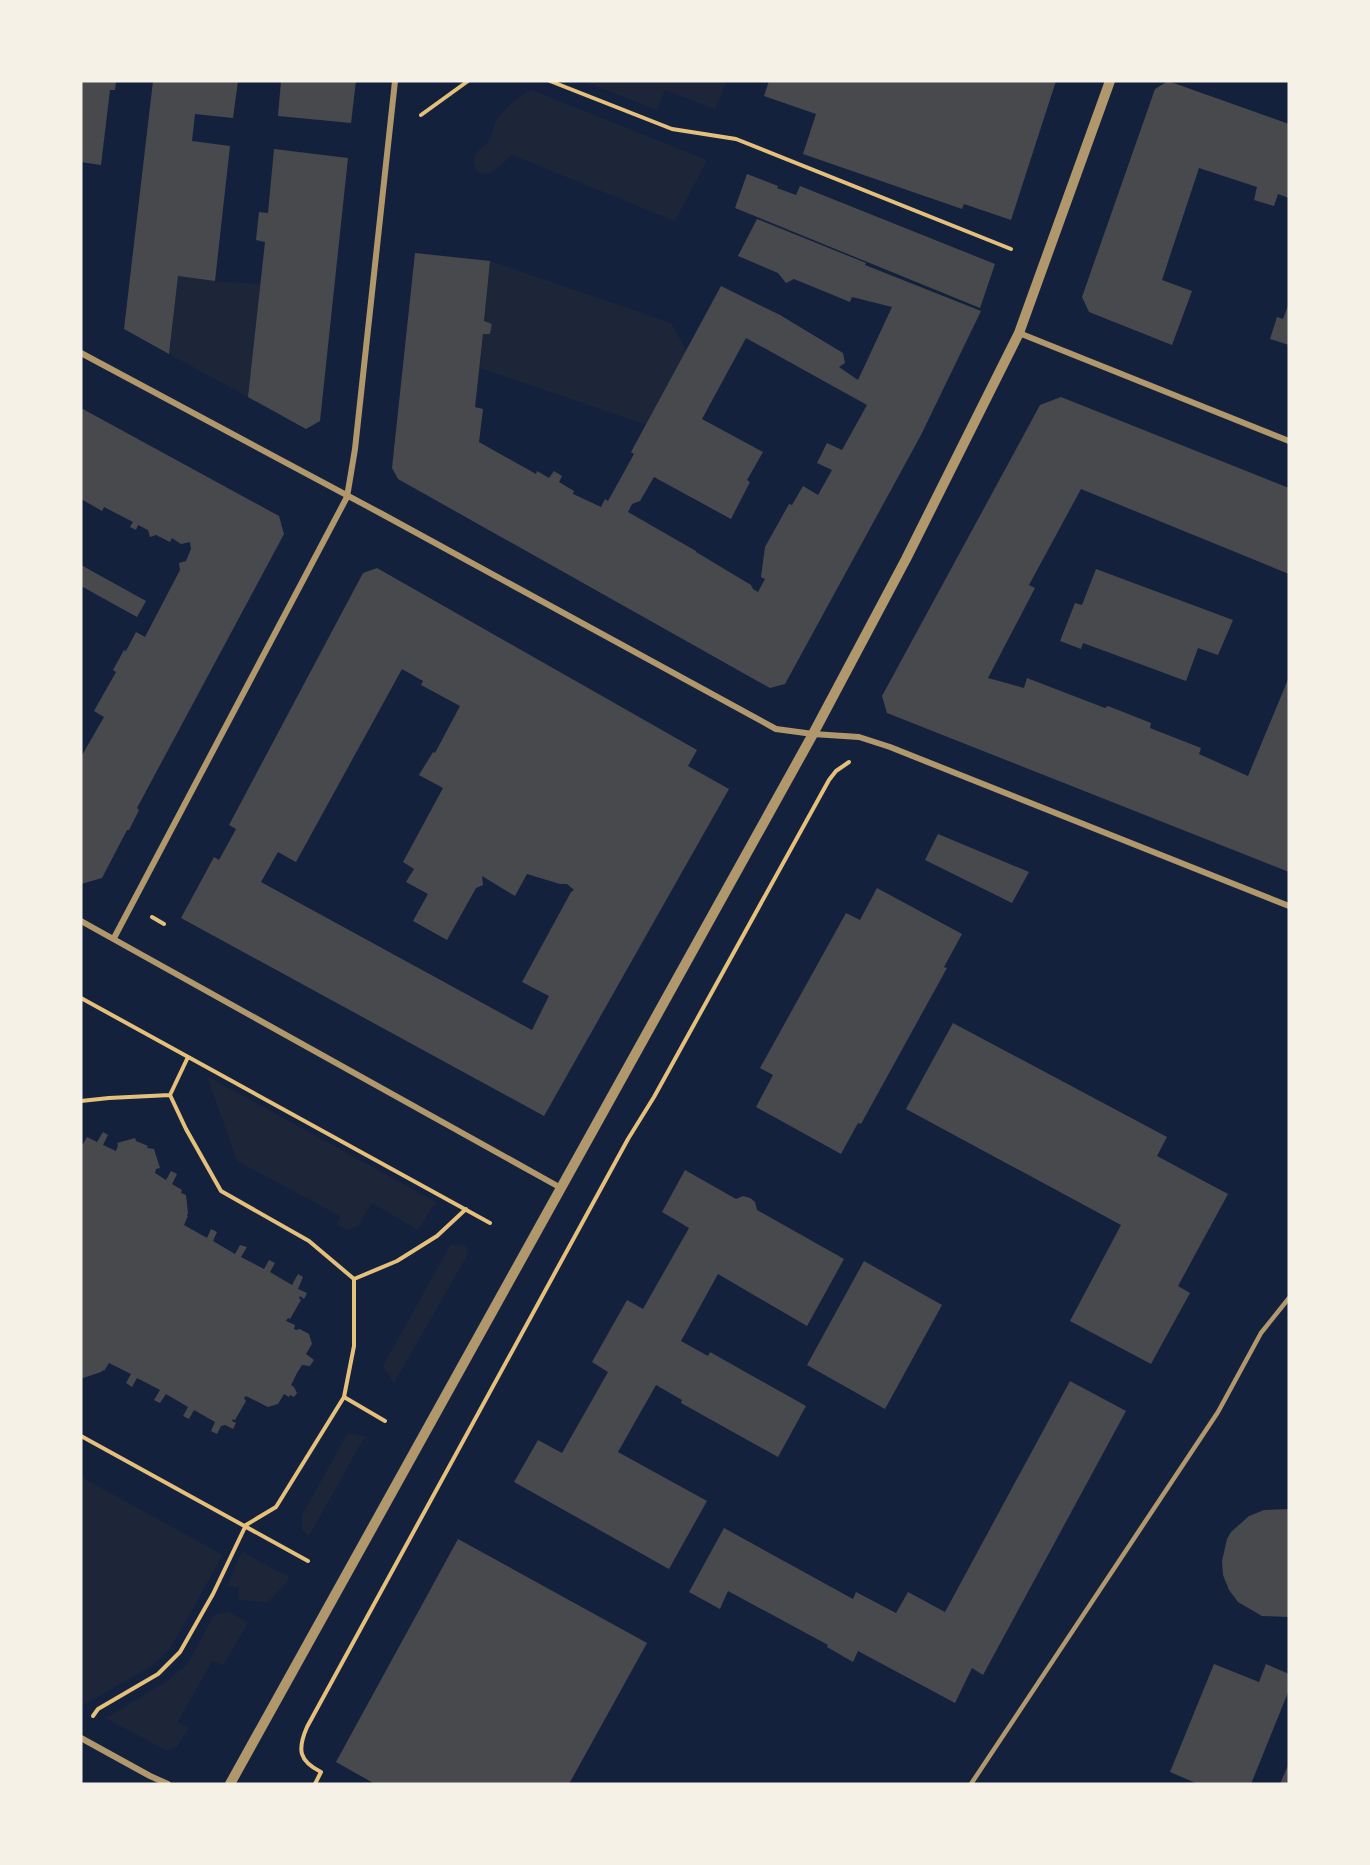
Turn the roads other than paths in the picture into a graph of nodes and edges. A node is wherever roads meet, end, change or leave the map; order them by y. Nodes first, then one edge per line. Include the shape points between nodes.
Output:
1 (394, 81) edge
2 (1110, 81) edge
3 (1020, 333) junction
4 (81, 353) edge
5 (1289, 441) edge
6 (347, 497) junction
7 (813, 734) junction
8 (1289, 906) edge
9 (81, 921) edge
10 (114, 938) junction
11 (561, 1188) junction
12 (1289, 1298) edge
13 (81, 1738) edge
14 (168, 1784) edge
15 (230, 1784) edge
16 (971, 1784) edge

1 - 6 street
2 - 3 street
3 - 5 street
3 - 7 street
4 - 6 street
6 - 7 street via 776,729
6 - 10 street
7 - 8 street via 859,737 890,747
7 - 11 street
9 - 10 street
10 - 11 street
11 - 15 street
12 - 16 lane via 1261,1333 1218,1412
13 - 14 street

